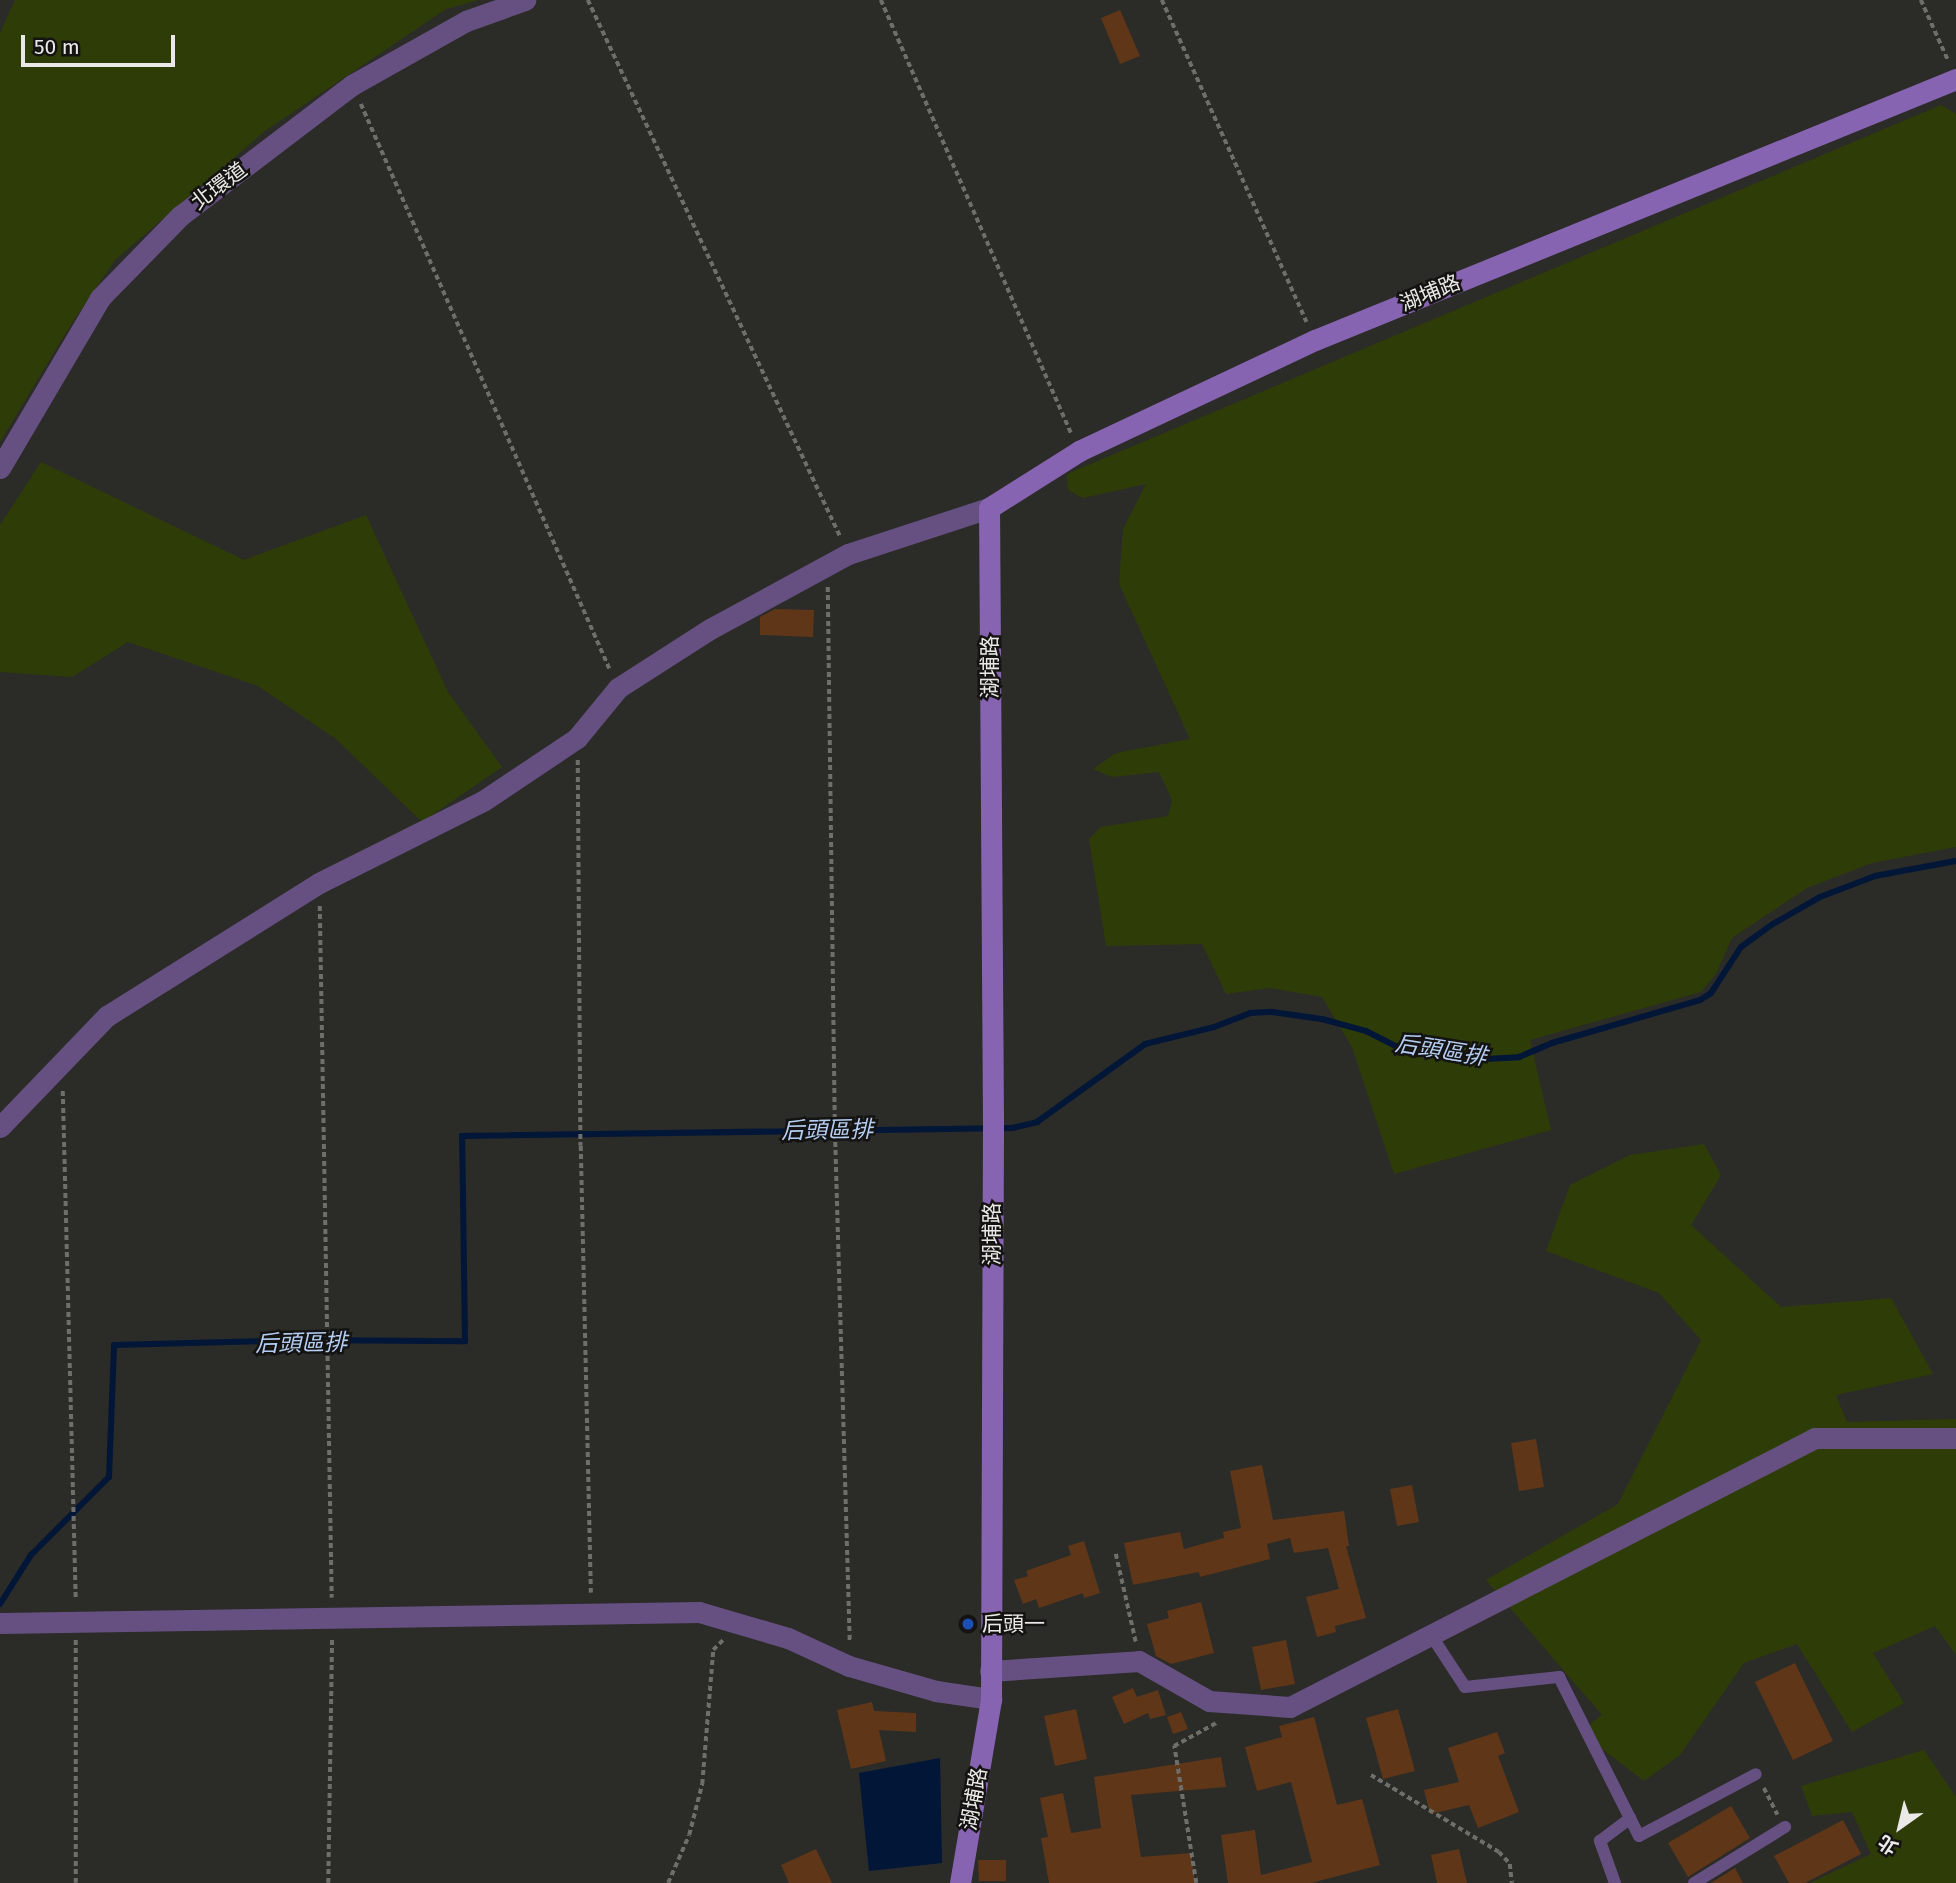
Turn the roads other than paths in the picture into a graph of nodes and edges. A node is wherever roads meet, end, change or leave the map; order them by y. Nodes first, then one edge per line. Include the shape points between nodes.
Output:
1 (525, 0) edge
2 (1954, 73) edge
3 (0, 468) edge
4 (989, 508) junction
5 (0, 1127) edge
6 (1956, 1438) edge
7 (3, 1623) edge
8 (1431, 1634) junction
9 (990, 1671) junction
10 (990, 1699) junction
11 (1756, 1774) road end
12 (1630, 1818) junction
13 (1785, 1827) road end
14 (960, 1883) edge
15 (1615, 1883) edge
16 (1694, 1883) edge

1 - 3 street, 北環道 via 466,21 352,85 180,216 100,298
2 - 4 main road, 湖埔路 via 1315,340 1079,451
4 - 5 street via 848,554 710,629 618,688 577,738 483,802 319,883 107,1016
4 - 9 main road, 湖埔路
6 - 8 street via 1815,1438
7 - 10 street via 699,1612 788,1638 849,1666 936,1691
8 - 9 street via 1290,1707 1209,1701 1139,1661
8 - 12 lane via 1465,1687 1559,1677
9 - 10 main road, 湖埔路
10 - 14 main road, 湖埔路
11 - 12 lane via 1639,1836
12 - 15 lane via 1600,1841
13 - 16 lane

